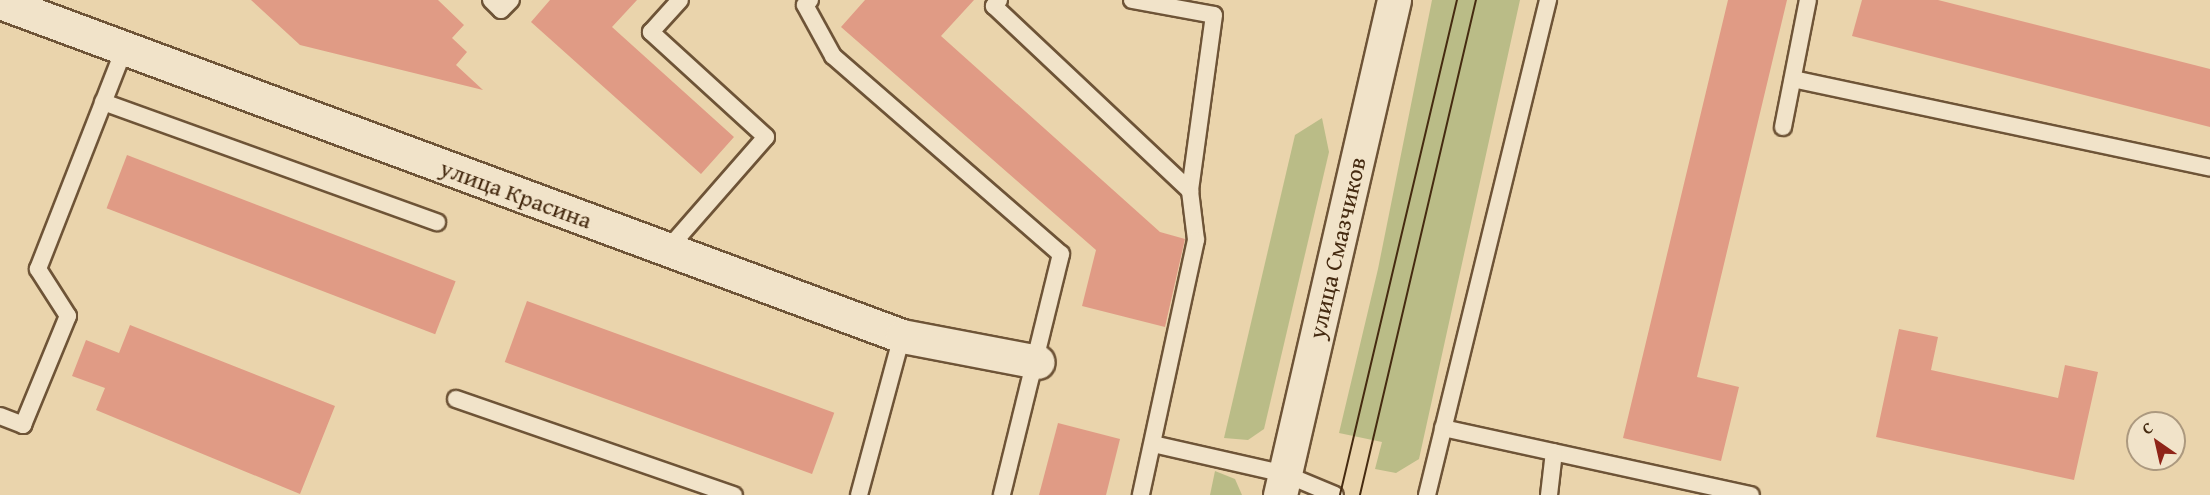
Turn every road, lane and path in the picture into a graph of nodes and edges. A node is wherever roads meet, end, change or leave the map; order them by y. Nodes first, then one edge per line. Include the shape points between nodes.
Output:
1 (491, 0) edge
2 (511, 0) edge
3 (680, 0) edge
4 (999, 0) edge
5 (1132, 0) edge
6 (1394, 0) edge
7 (1548, 0) edge
8 (1808, 0) edge
9 (0, 2) edge
10 (805, 2) edge
11 (124, 50) junction
12 (1793, 79) junction
13 (103, 102) junction
14 (1783, 127) dead end
15 (2210, 168) edge
16 (1190, 190) junction
17 (437, 222) dead end
18 (667, 249) junction
19 (902, 336) junction
20 (1038, 362) junction
21 (456, 399) dead end
22 (0, 416) edge
23 (1443, 428) junction
24 (1153, 444) junction
25 (1554, 452) junction
26 (1283, 484) edge
27 (1720, 492) edge
28 (734, 495) edge
29 (859, 495) edge
30 (1002, 495) edge
31 (1141, 495) edge
32 (1335, 495) edge
33 (1427, 495) edge
34 (1549, 495) edge
35 (1751, 495) edge

1 - 2 lane via 501,10
3 - 18 lane via 651,32 766,137
4 - 16 lane via 994,6
5 - 16 lane via 1214,15
6 - 26 street, улица Смазчиков
7 - 23 lane
8 - 12 lane
9 - 11 street, улица Красина
10 - 20 lane via 833,56 1061,254
11 - 13 lane
11 - 18 street, улица Красина
12 - 14 lane
12 - 15 lane
13 - 17 lane
13 - 22 lane via 38,269 68,316 23,425
16 - 24 lane via 1196,240
18 - 19 street, улица Красина
19 - 20 street, улица Красина
19 - 29 lane
20 - 30 lane
21 - 28 lane
23 - 25 lane
23 - 33 lane
24 - 26 lane
24 - 31 lane
25 - 27 lane
25 - 34 lane
26 - 32 lane
27 - 35 lane

